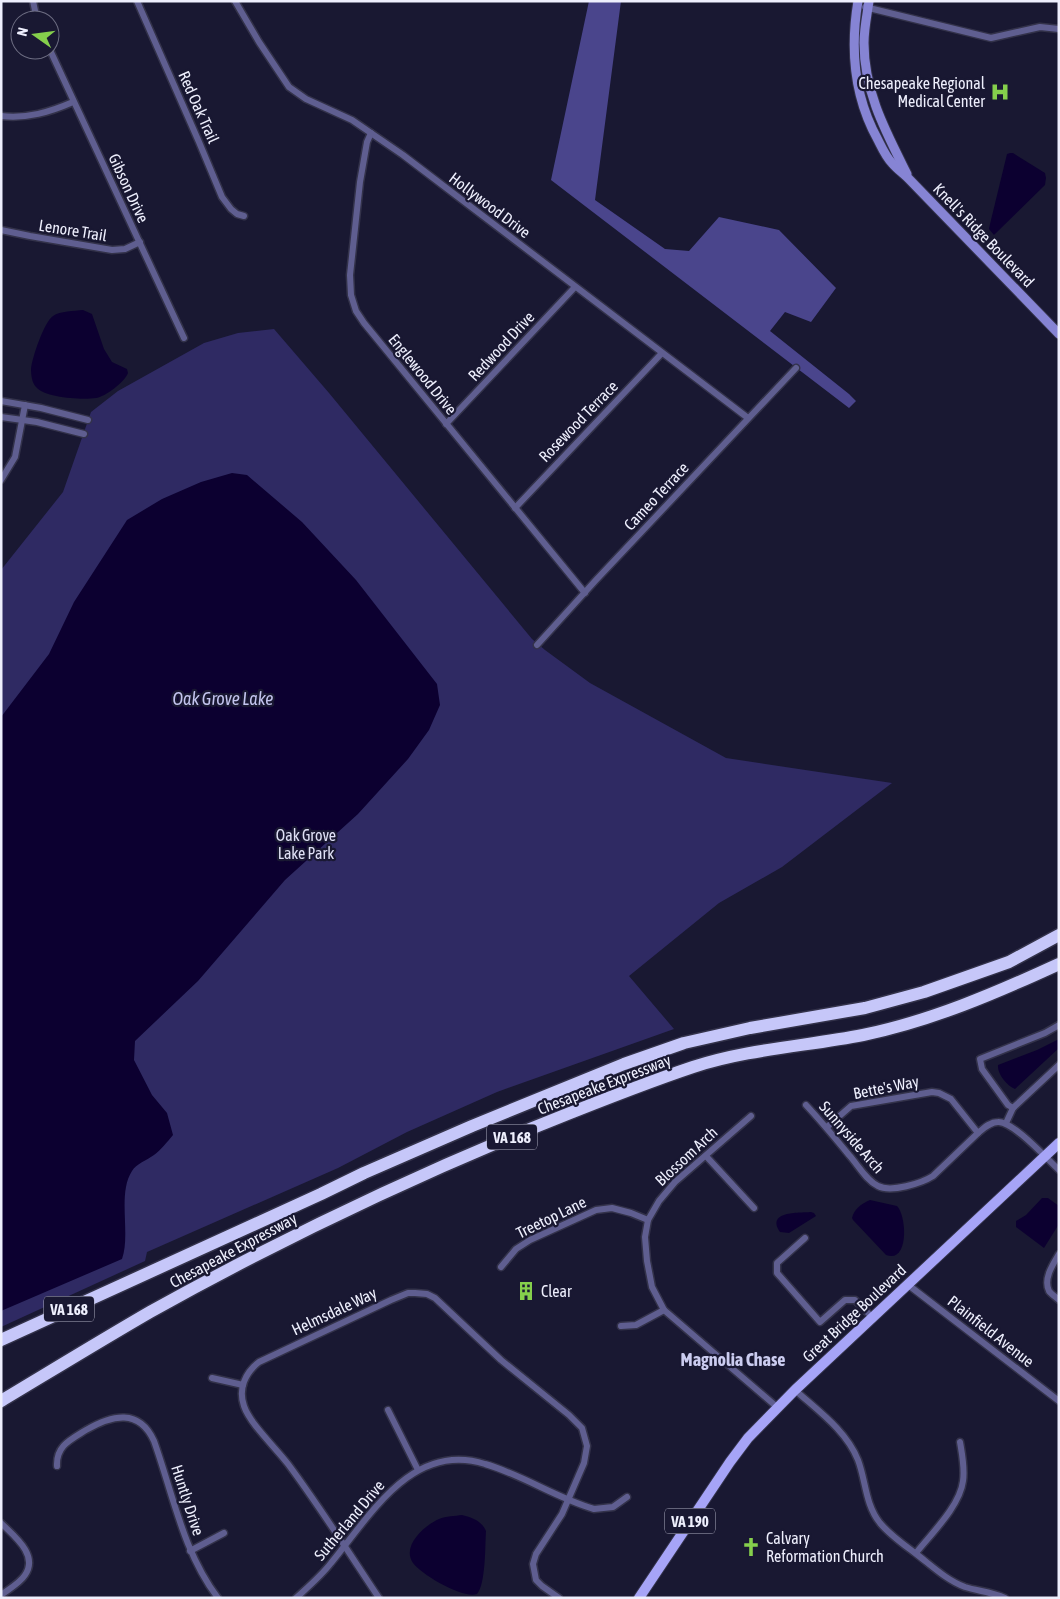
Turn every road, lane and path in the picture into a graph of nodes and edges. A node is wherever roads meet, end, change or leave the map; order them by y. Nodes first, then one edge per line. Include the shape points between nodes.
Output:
1 (137, 1) edge
2 (236, 1) edge
3 (857, 4) edge
4 (869, 4) edge
5 (1059, 29) edge
6 (54, 60) edge
7 (73, 102) junction
8 (1, 116) edge
9 (371, 133) junction
10 (910, 179) junction
11 (244, 216) dead end
12 (1, 230) edge
13 (140, 242) junction
14 (575, 287) junction
15 (1059, 334) edge
16 (184, 338) dead end
17 (662, 353) junction
18 (796, 368) dead end
19 (1, 401) edge
20 (25, 405) junction
21 (1, 417) edge
22 (748, 418) junction
23 (22, 420) junction
24 (88, 420) dead end
25 (446, 424) junction
26 (84, 434) dead end
27 (1, 480) edge
28 (515, 508) junction
29 (585, 593) junction
30 (538, 645) dead end
31 (1059, 935) edge
32 (1059, 964) edge
33 (1059, 1025) edge
34 (1059, 1065) edge
35 (806, 1105) dead end
36 (1012, 1108) junction
37 (751, 1116) dead end
38 (1006, 1123) junction
39 (827, 1127) junction
40 (978, 1133) junction
41 (1059, 1143) edge
42 (706, 1156) junction
43 (1044, 1157) junction
44 (1059, 1170) edge
45 (754, 1208) dead end
46 (648, 1220) junction
47 (804, 1238) dead end
48 (1059, 1254) edge
49 (501, 1267) dead end
50 (907, 1284) junction
51 (1059, 1300) edge
52 (664, 1310) junction
53 (872, 1317) junction
54 (622, 1326) dead end
55 (1, 1340) edge
56 (212, 1378) dead end
57 (243, 1385) junction
58 (795, 1390) junction
59 (1, 1401) edge
60 (1059, 1401) edge
61 (777, 1407) junction
62 (388, 1410) dead end
63 (960, 1442) dead end
64 (56, 1466) dead end
65 (418, 1470) junction
66 (627, 1498) dead end
67 (568, 1499) junction
68 (1, 1523) edge
69 (224, 1533) dead end
70 (344, 1546) junction
71 (190, 1551) junction
72 (916, 1553) junction
73 (1, 1595) edge
74 (218, 1598) edge
75 (296, 1598) edge
76 (379, 1598) edge
77 (560, 1598) edge
78 (640, 1598) edge
79 (1005, 1598) edge

1 - 11 street, Red Oak Trail via 222,197 231,209
2 - 9 street, Hollywood Drive via 290,87
3 - 4 street
3 - 10 street, Knell's Ridge Boulevard via 854,57 862,104 883,150
4 - 5 street via 991,38 1040,27
4 - 10 street, Knell's Ridge Boulevard via 864,44 872,98
6 - 7 street, Gibson Drive
7 - 8 street via 41,114
7 - 13 street, Gibson Drive
9 - 14 street, Hollywood Drive
9 - 25 street, Englewood Drive via 357,205 351,295 364,323
10 - 15 street, Knell's Ridge Boulevard
12 - 13 street, Lenore Trail via 112,250 125,249
13 - 16 street, Gibson Drive
14 - 17 street, Hollywood Drive
14 - 25 street, Redwood Drive
17 - 22 street, Hollywood Drive
17 - 28 street, Rosewood Terrace
18 - 22 street, Cameo Terrace
19 - 20 street
20 - 23 street
20 - 24 street
21 - 23 street
22 - 29 street, Cameo Terrace
23 - 26 street
23 - 27 street via 15,457
25 - 28 street, Englewood Drive
28 - 29 street, Englewood Drive
29 - 30 street, Cameo Terrace
31 - 55 highway, Chesapeake Expressway / VA 168 via 1008,962 924,992 865,1008 684,1043 624,1064 364,1173
32 - 59 highway, Chesapeake Expressway / VA 168 via 1004,989 912,1022 865,1034 773,1048 695,1067 571,1112 387,1191 257,1255 149,1313
33 - 36 street via 980,1060 982,1069
34 - 36 street
35 - 39 street, Sunnyside Arch
36 - 38 street
37 - 42 street, Blossom Arch
38 - 40 street via 989,1124
38 - 43 street
39 - 40 street, Bette's Way via 851,1106 932,1092 951,1099
39 - 40 street, Sunnyside Arch via 872,1182 882,1188 896,1188 934,1176
41 - 43 main road, Great Bridge Boulevard / VA 190
42 - 45 street
42 - 46 street, Blossom Arch via 675,1182
43 - 44 street
43 - 50 main road, Great Bridge Boulevard / VA 190
46 - 49 street, Treetop Lane via 612,1208 596,1210 530,1240 516,1249
46 - 52 street, Blossom Arch via 645,1237 647,1261 652,1287
47 - 53 street via 777,1263 777,1273 820,1322 845,1300 854,1300
48 - 51 street via 1050,1267 1047,1280 1049,1290
50 - 53 main road, Great Bridge Boulevard / VA 190
50 - 60 street, Plainfield Avenue
52 - 54 street via 636,1325
52 - 61 street, Blossom Arch
53 - 58 main road, Great Bridge Boulevard / VA 190
56 - 57 street
57 - 67 street, Helmsdale Way via 254,1365 273,1354 403,1294 427,1294 442,1303 496,1355 582,1428 586,1438 586,1456
57 - 70 street via 246,1411
58 - 61 main road, Great Bridge Boulevard / VA 190
58 - 72 street via 842,1434 857,1459 873,1511 890,1533
61 - 78 main road, Great Bridge Boulevard / VA 190 via 730,1462
62 - 65 street
63 - 72 street via 964,1468 961,1491
64 - 71 street, Huntly Drive via 59,1450 68,1441 102,1421 126,1418 142,1425 151,1435
65 - 67 street, Sutherland Drive via 438,1463 472,1461 496,1467
65 - 70 street, Sutherland Drive via 386,1495
66 - 67 street, Sutherland Drive via 613,1507 598,1509
67 - 77 street, Helmsdale Way via 533,1564 536,1580
68 - 73 street via 24,1548 29,1565 25,1576
69 - 71 street
70 - 75 street, Sutherland Drive via 322,1574
70 - 76 street
71 - 74 street, Huntly Drive
72 - 79 street via 953,1582

